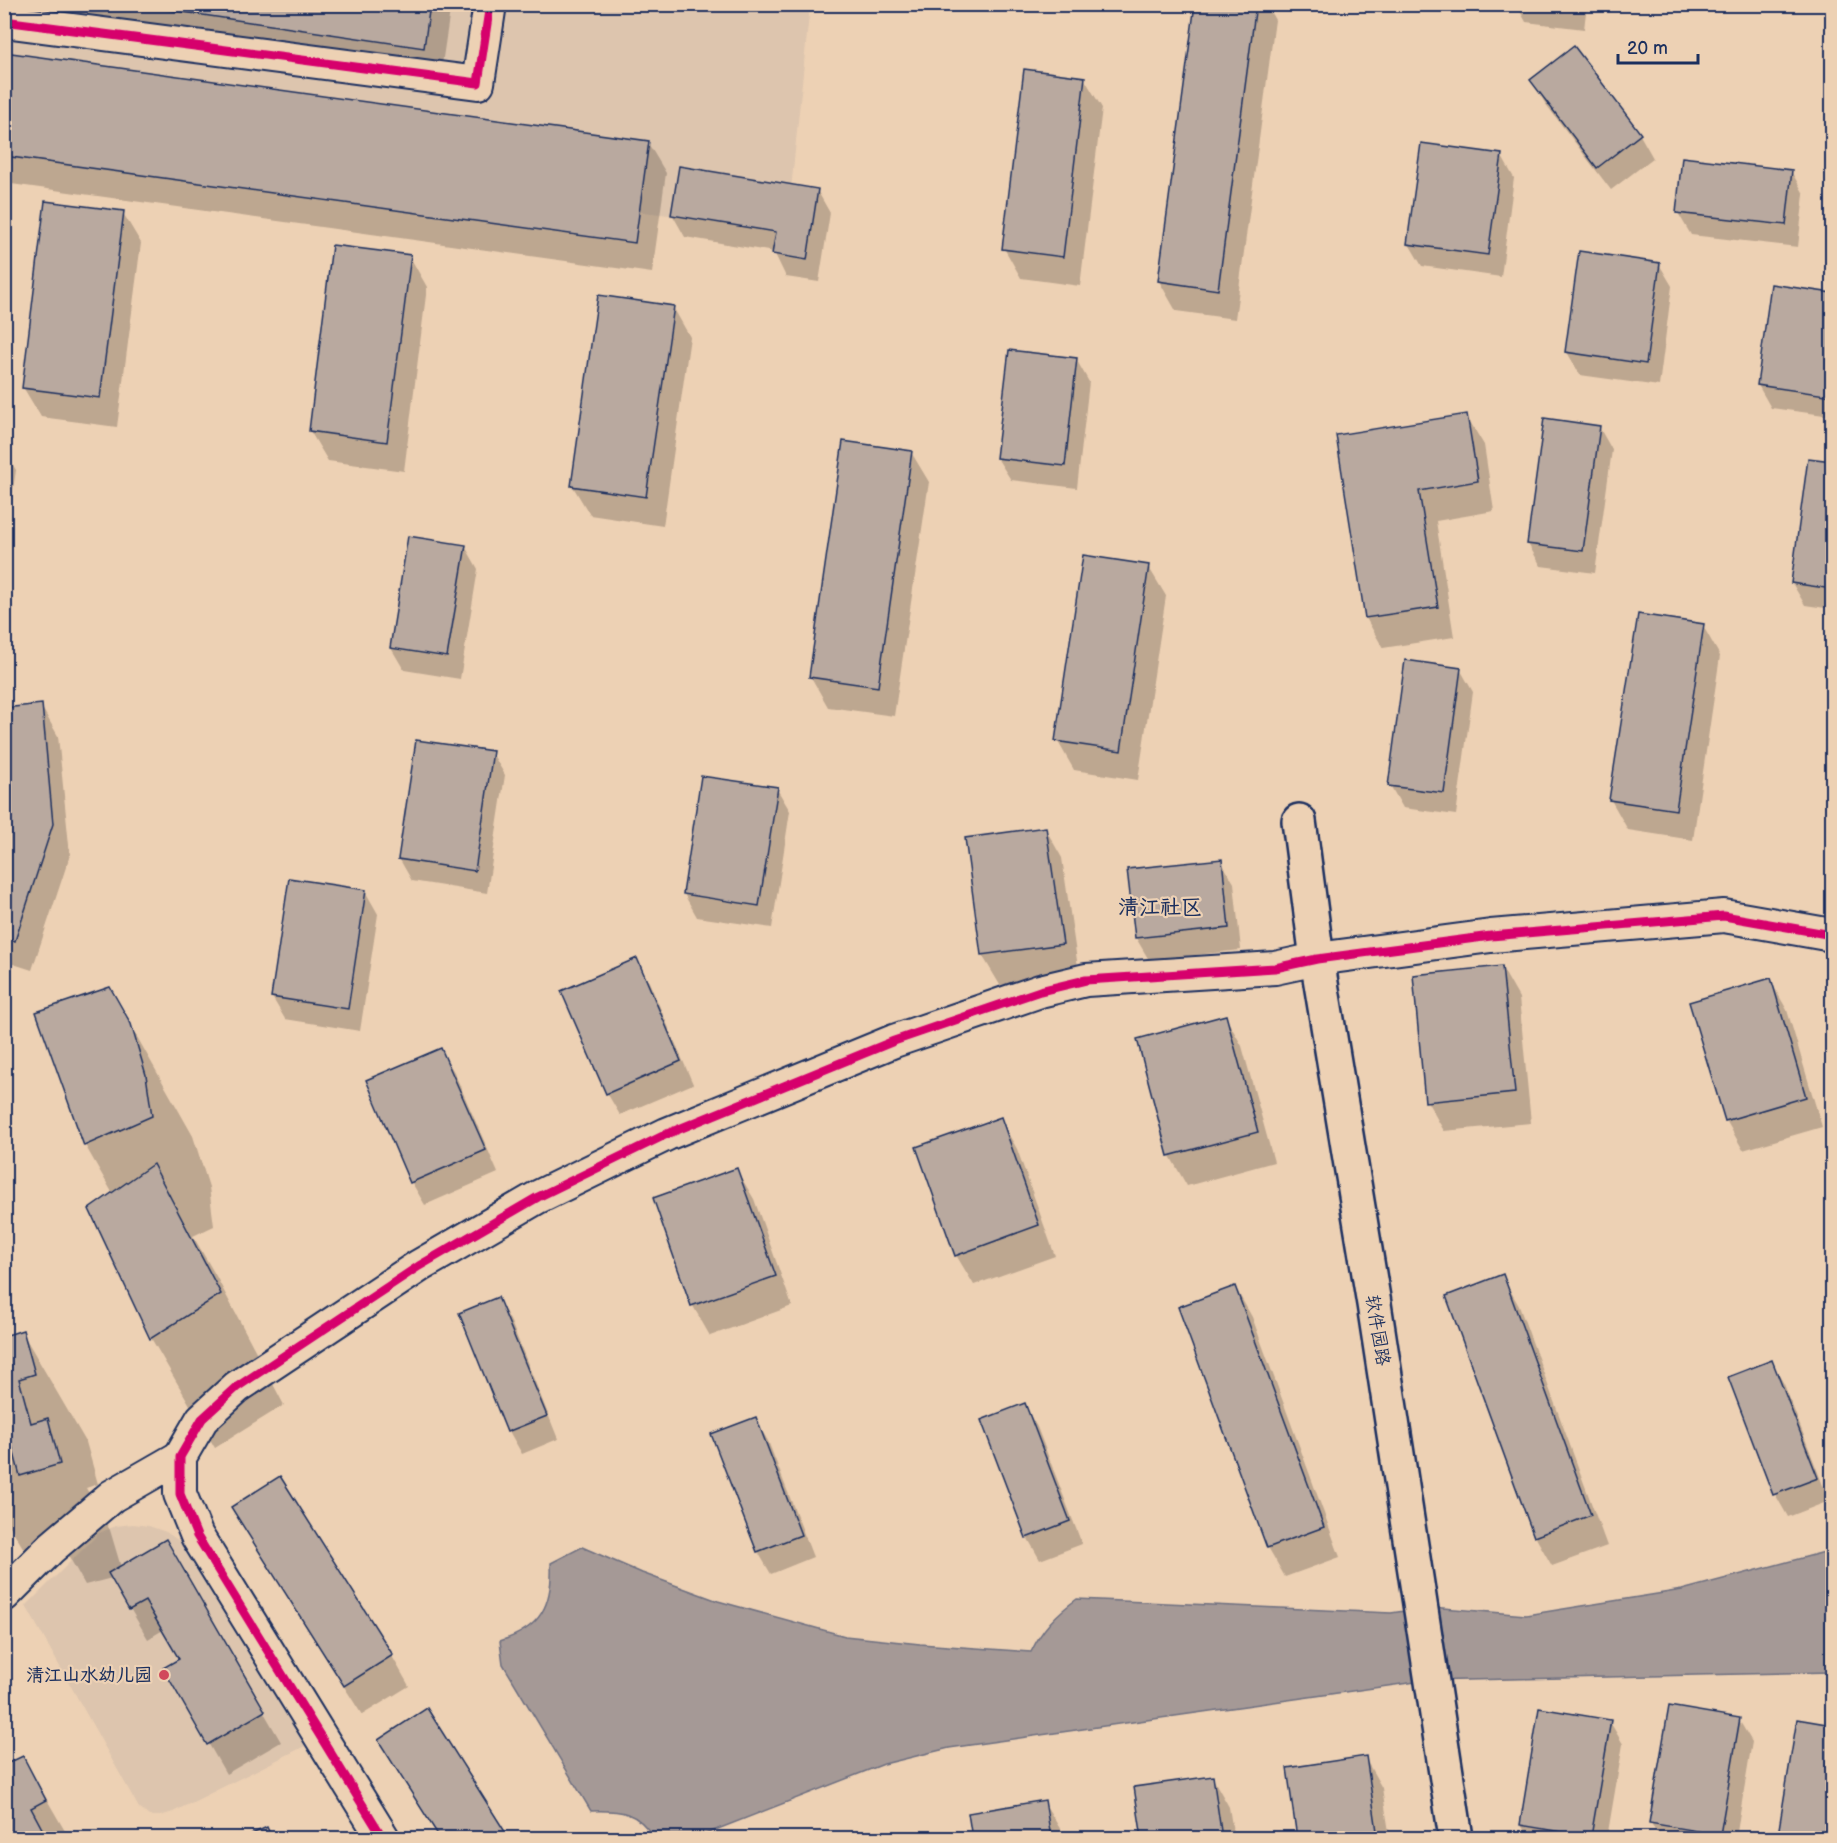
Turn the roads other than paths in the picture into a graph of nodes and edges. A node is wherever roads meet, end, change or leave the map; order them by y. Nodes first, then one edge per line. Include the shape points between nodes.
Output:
1 (490, 4) edge
2 (4, 21) edge
3 (1299, 821) dead end
4 (1833, 936) edge
5 (1317, 960) junction
6 (180, 1457) junction
7 (4, 1595) edge
8 (383, 1839) edge
9 (1456, 1839) edge

1 - 2 street via 478,83
3 - 5 main road, 软件园路
4 - 5 street via 1724,916 1491,936
5 - 6 street via 1275,968 1086,980 1040,991 894,1041 667,1134 538,1197 419,1266 237,1388 202,1419
5 - 9 main road, 软件园路
6 - 7 street via 104,1503
6 - 8 street via 180,1494 197,1536

